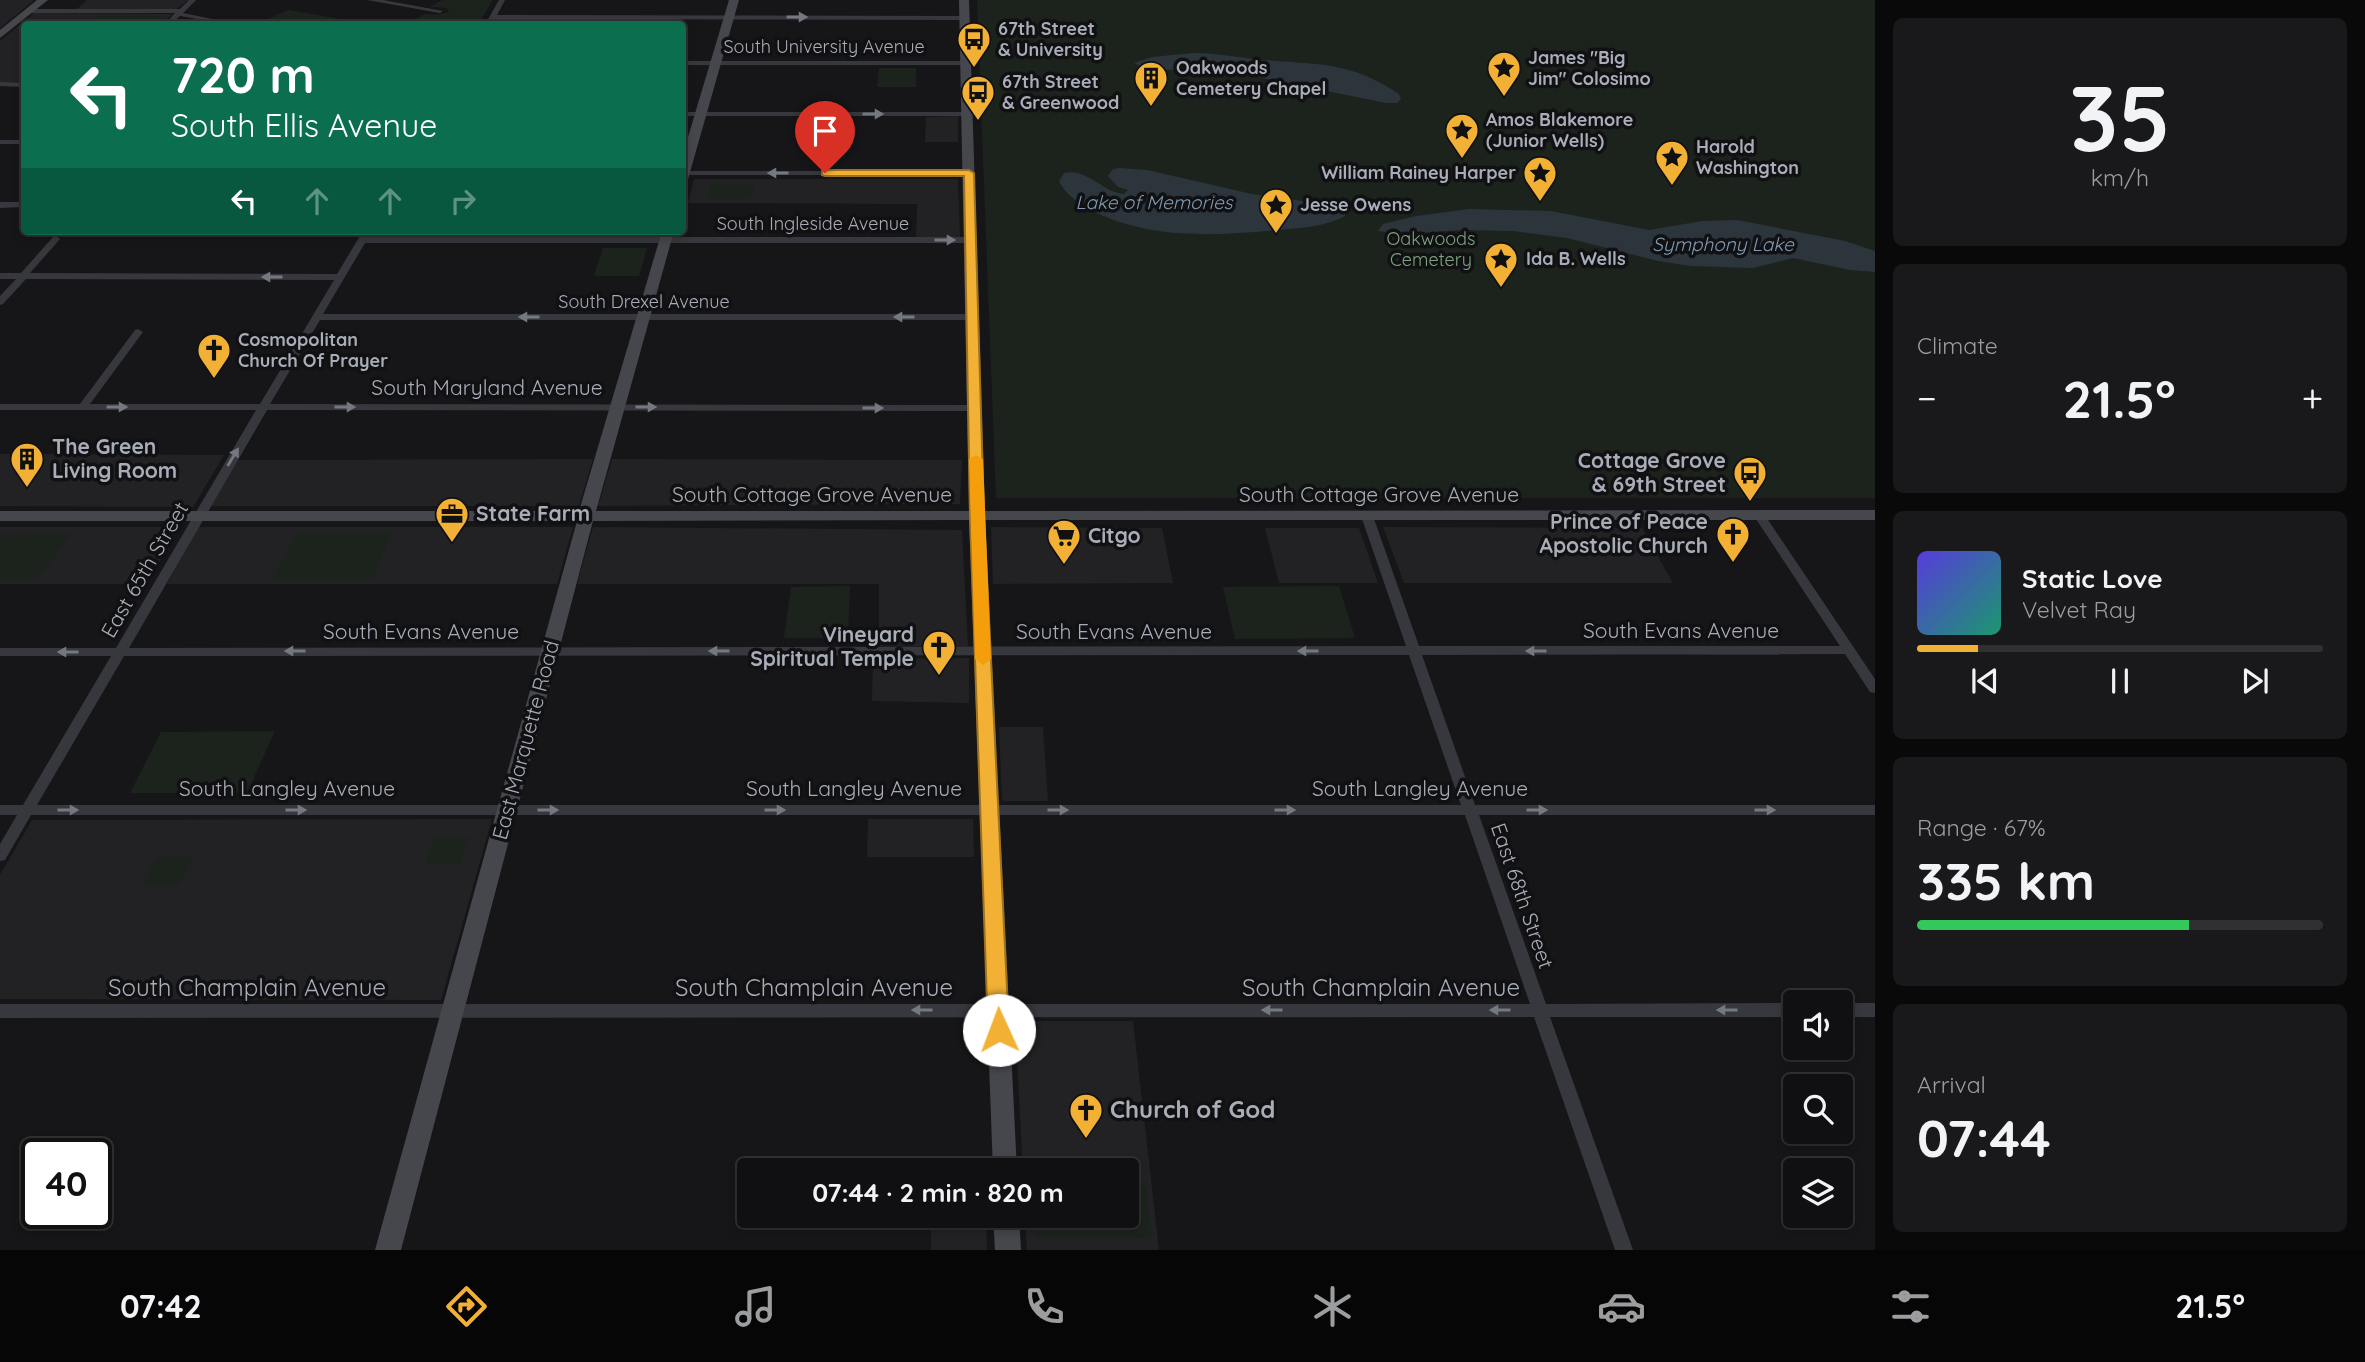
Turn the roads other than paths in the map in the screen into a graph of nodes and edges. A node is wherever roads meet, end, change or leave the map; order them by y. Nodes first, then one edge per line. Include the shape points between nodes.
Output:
1 (43, 0) edge
2 (193, 0) edge
3 (370, 0) edge
4 (502, 0) edge
5 (734, 0) edge
6 (964, 0) edge
7 (29, 11) junction
8 (440, 11) dead end
9 (180, 13) junction
10 (729, 17) junction
11 (965, 18) junction
12 (171, 21) edge
13 (219, 21) edge
14 (490, 21) edge
15 (1, 33) edge
16 (686, 63) edge
17 (716, 63) junction
18 (966, 63) junction
19 (0, 85) edge
20 (21, 85) edge
21 (686, 114) edge
22 (701, 114) junction
23 (967, 114) junction
24 (0, 142) edge
25 (21, 142) edge
26 (686, 165) edge
27 (969, 173) junction
28 (686, 175) edge
29 (0, 205) edge
30 (21, 205) edge
31 (365, 235) edge
32 (666, 235) edge
33 (56, 240) dead end
34 (970, 240) junction
35 (0, 276) edge
36 (23, 276) junction
37 (340, 277) junction
38 (0, 302) edge
39 (316, 317) junction
40 (643, 317) junction
41 (972, 317) junction
42 (138, 332) dead end
43 (0, 407) edge
44 (83, 407) junction
45 (263, 407) junction
46 (617, 407) junction
47 (974, 408) junction
48 (1875, 515) edge
49 (0, 516) edge
50 (198, 516) junction
51 (586, 516) junction
52 (977, 516) junction
53 (1367, 516) junction
54 (1760, 516) junction
55 (1849, 650) junction
56 (550, 651) junction
57 (983, 651) junction
58 (1414, 651) junction
59 (0, 652) edge
60 (119, 652) junction
61 (1875, 690) edge
62 (0, 810) edge
63 (27, 810) junction
64 (507, 810) junction
65 (989, 810) junction
66 (1470, 810) junction
67 (1875, 810) edge
68 (0, 856) edge
69 (998, 1010) junction
70 (1540, 1010) junction
71 (1783, 1010) edge
72 (1853, 1010) edge
73 (1875, 1010) edge
74 (0, 1011) edge
75 (453, 1011) junction
76 (1004, 1158) edge
77 (1007, 1228) edge
78 (388, 1250) edge
79 (1008, 1250) edge
80 (1624, 1250) edge

1 - 7 street
2 - 9 street
3 - 8 street
4 - 14 street
5 - 10 street
6 - 11 street
7 - 9 street
7 - 15 street
9 - 12 street
9 - 13 street
10 -> 11 street
10 - 14 street
10 - 17 street
11 - 18 street
16 - 17 street, South University Avenue
17 - 18 street, South University Avenue
17 - 22 street
18 - 23 street
19 - 20 street
21 - 22 street
22 -> 23 street
22 - 26 street
23 - 27 street
24 - 25 street
27 -> 28 street
27 - 34 street
29 - 30 street
31 - 32 street, South Ingleside Avenue
31 - 37 street, East 65th Street
32 -> 34 street, South Ingleside Avenue
32 - 40 street, East Marquette Road
33 - 36 street
34 - 41 street
35 - 36 street
37 -> 36 street
36 - 38 street
37 - 39 street, East 65th Street
40 -> 39 street, South Drexel Avenue
39 - 45 street, East 65th Street
41 -> 40 street, South Drexel Avenue
40 - 46 street, East Marquette Road
41 - 47 street
42 - 44 street
43 - 44 street, South Maryland Avenue
44 -> 45 street, South Maryland Avenue
45 -> 46 street, South Maryland Avenue
50 -> 45 street, East 65th Street
46 -> 47 street, South Maryland Avenue
46 - 51 street, East Marquette Road
47 - 52 street
48 - 54 street, South Cottage Grove Avenue
49 - 50 street, South Cottage Grove Avenue
50 - 51 street, South Cottage Grove Avenue
50 - 60 street, East 65th Street
51 - 52 street, South Cottage Grove Avenue
51 - 56 street, East Marquette Road
52 - 53 street, South Cottage Grove Avenue
52 - 57 street
53 - 54 street, South Cottage Grove Avenue
53 - 58 street, East 68th Street
54 - 55 street
55 -> 58 street, South Evans Avenue
55 - 61 street
57 -> 56 street, South Evans Avenue
56 -> 60 street, South Evans Avenue
56 - 64 street, East Marquette Road
58 -> 57 street, South Evans Avenue
57 - 65 street
58 - 66 street, East 68th Street
60 -> 59 street, South Evans Avenue
60 - 63 street, East 65th Street
62 - 63 street, South Langley Avenue
63 -> 64 street, South Langley Avenue
63 - 68 street, East 65th Street
64 -> 65 street, South Langley Avenue
64 - 75 street, East Marquette Road
65 -> 66 street, South Langley Avenue
65 - 69 street
66 -> 67 street, South Langley Avenue
66 - 70 street, East 68th Street
70 -> 69 street, South Champlain Avenue
69 -> 75 street, South Champlain Avenue
69 - 76 street
71 -> 70 street, South Champlain Avenue
70 - 80 street, East 68th Street
72 - 73 street
74 - 75 street, South Champlain Avenue
75 - 78 street, East Marquette Road
77 - 79 street

